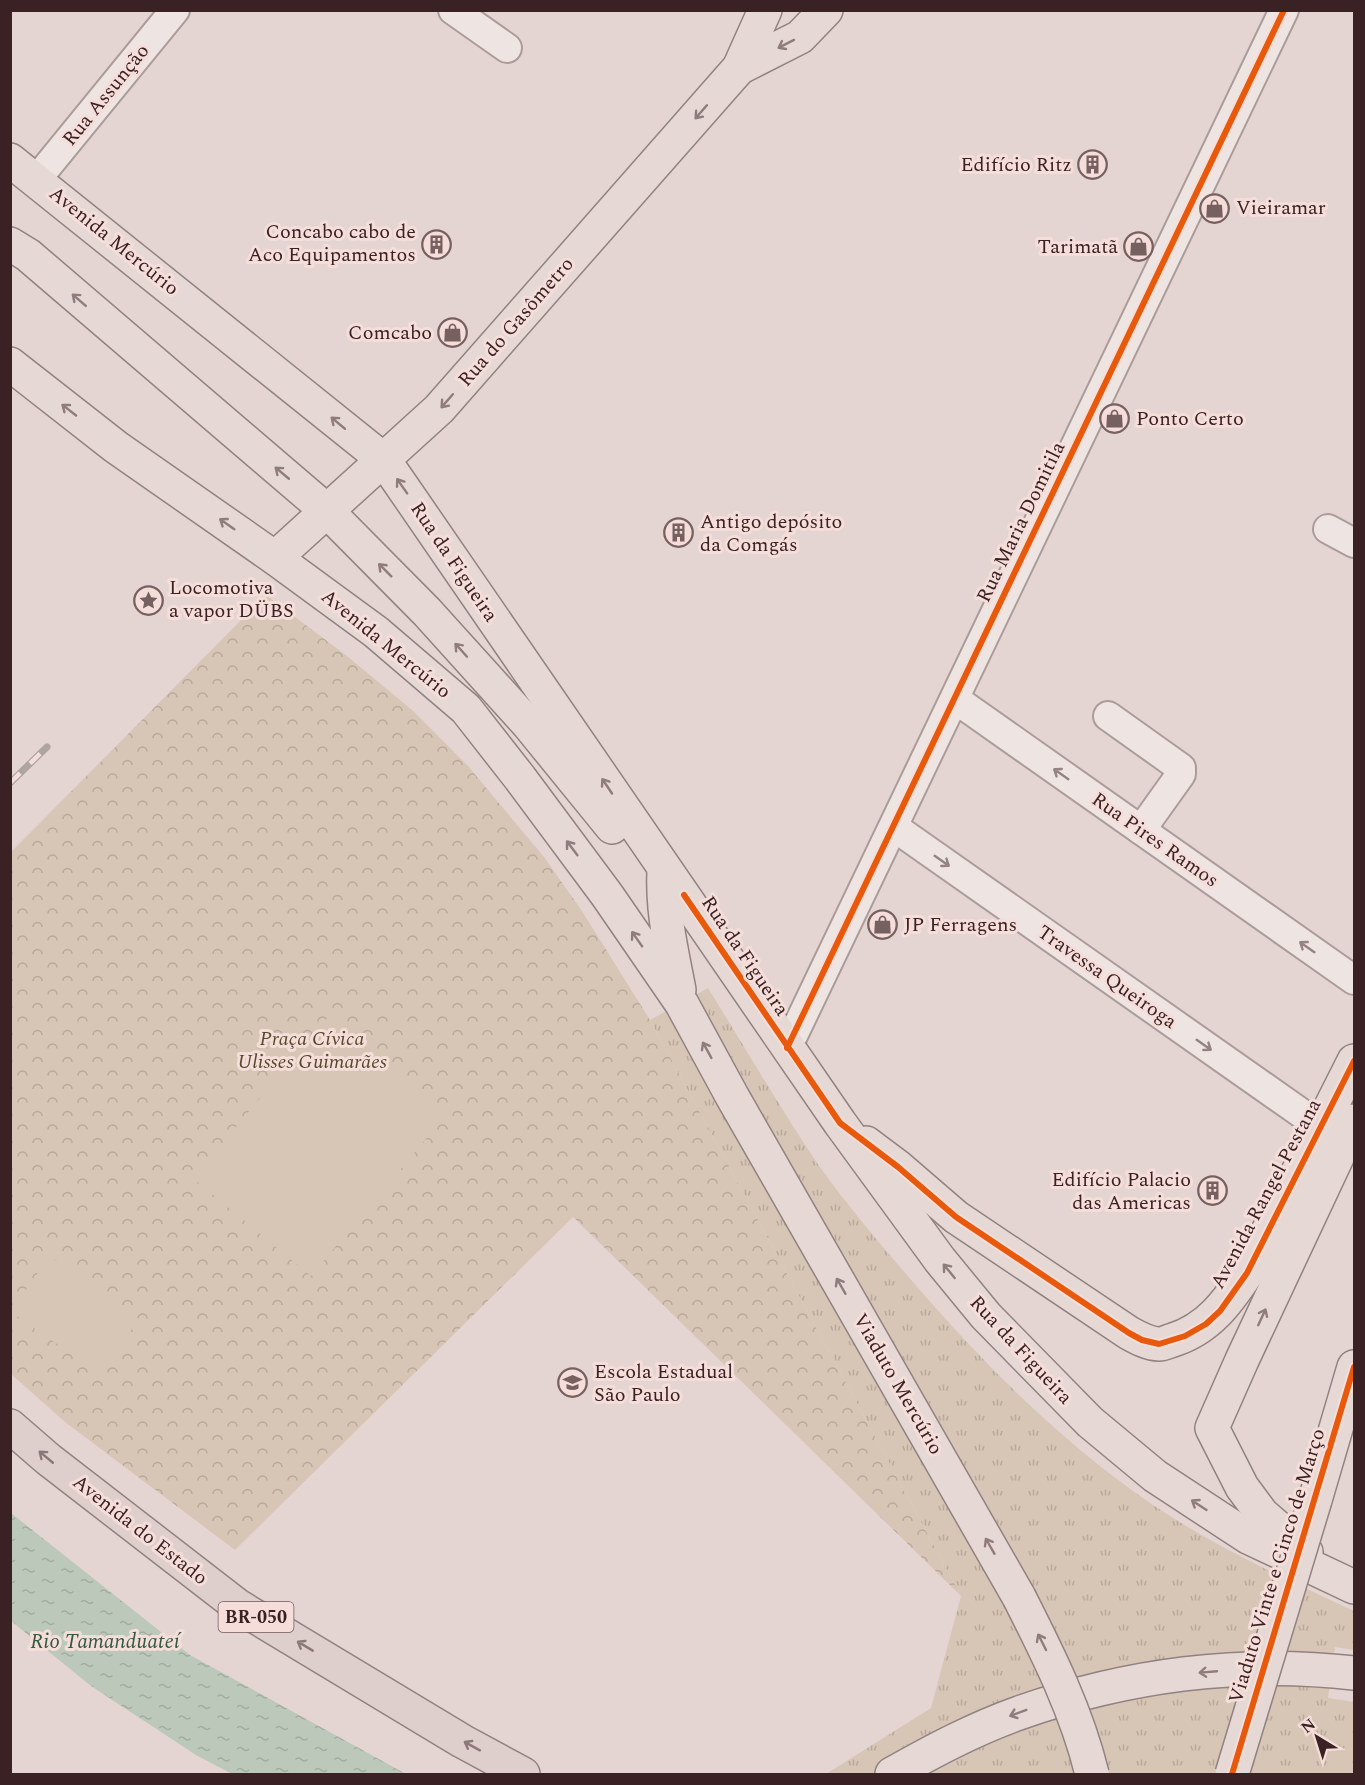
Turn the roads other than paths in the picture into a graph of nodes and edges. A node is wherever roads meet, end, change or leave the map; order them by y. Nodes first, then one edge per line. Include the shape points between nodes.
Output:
1 (175, 10) edge
2 (453, 10) edge
3 (765, 10) edge
4 (826, 10) edge
5 (1284, 10) edge
6 (507, 48) dead end
7 (739, 68) junction
8 (21, 169) edge
9 (10, 244) edge
10 (10, 364) edge
11 (384, 460) junction
12 (327, 511) junction
13 (1328, 529) dead end
14 (1354, 543) edge
15 (275, 558) junction
16 (376, 632) junction
17 (955, 699) junction
18 (1108, 716) dead end
19 (529, 725) junction
20 (894, 827) junction
21 (1141, 830) junction
22 (664, 869) junction
23 (1354, 980) edge
24 (682, 1004) junction
25 (787, 1048) junction
26 (1354, 1061) edge
27 (1354, 1121) edge
28 (840, 1123) junction
29 (1321, 1127) junction
30 (1206, 1324) junction
31 (1242, 1360) junction
32 (1354, 1367) edge
33 (10, 1426) edge
34 (1346, 1582) edge
35 (1342, 1672) edge
36 (523, 1774) edge
37 (892, 1774) edge
38 (1092, 1774) edge
39 (1232, 1774) edge

1 - 8 street, Rua Assunção
2 - 6 street
3 - 7 main road, Rua do Gasômetro
4 -> 7 main road, Rua do Gasômetro via 800,37
5 - 17 street, Rua Maria Domitila
7 -> 11 main road, Rua do Gasômetro via 440,409
11 -> 8 main road, Avenida Mercúrio
12 -> 9 main road via 28,255
15 -> 10 main road, Avenida Mercúrio via 116,447
11 - 12 main road, Rua do Gasômetro
22 -> 11 main road, Rua da Figueira
12 - 15 main road, Rua do Gasômetro
19 -> 12 main road via 427,612
13 - 14 street
15 - 16 main road, Avenida Mercúrio
16 - 19 main road via 410,642 503,717
24 -> 16 main road, Avenida Mercúrio via 607,895 466,709
17 - 20 street, Rua Maria Domitila
21 -> 17 street, Rua Pires Ramos
18 - 21 street via 1181,768 1181,774
19 - 22 main road via 628,846
20 - 25 street, Rua Maria Domitila
20 -> 29 street, Travessa Queiroga
23 -> 21 street, Rua Pires Ramos
22 - 24 main road via 665,921
22 - 25 main road, Rua da Figueira
38 -> 24 main road, Viaduto Mercúrio, bridge via 1085,1744 1054,1666 1019,1597
25 - 28 main road, Rua da Figueira
26 - 29 main road, Avenida Rangel Pestana
31 -> 27 main road
28 - 30 main road, Avenida Rangel Pestana via 956,1216 1129,1334 1160,1344
34 -> 28 main road, Rua da Figueira via 1248,1537 1155,1476 1090,1422 986,1316
29 - 30 main road, Avenida Rangel Pestana via 1247,1274
30 - 31 main road via 1217,1328
31 - 34 main road via 1212,1428 1242,1487 1262,1514
32 - 39 main road, Viaduto Vinte e Cinco de Março, bridge
36 -> 33 highway, Avenida do Estado / BR-050 via 238,1606
35 -> 37 main road, bridge via 1239,1669 1171,1675 1094,1690 1018,1713 945,1744

